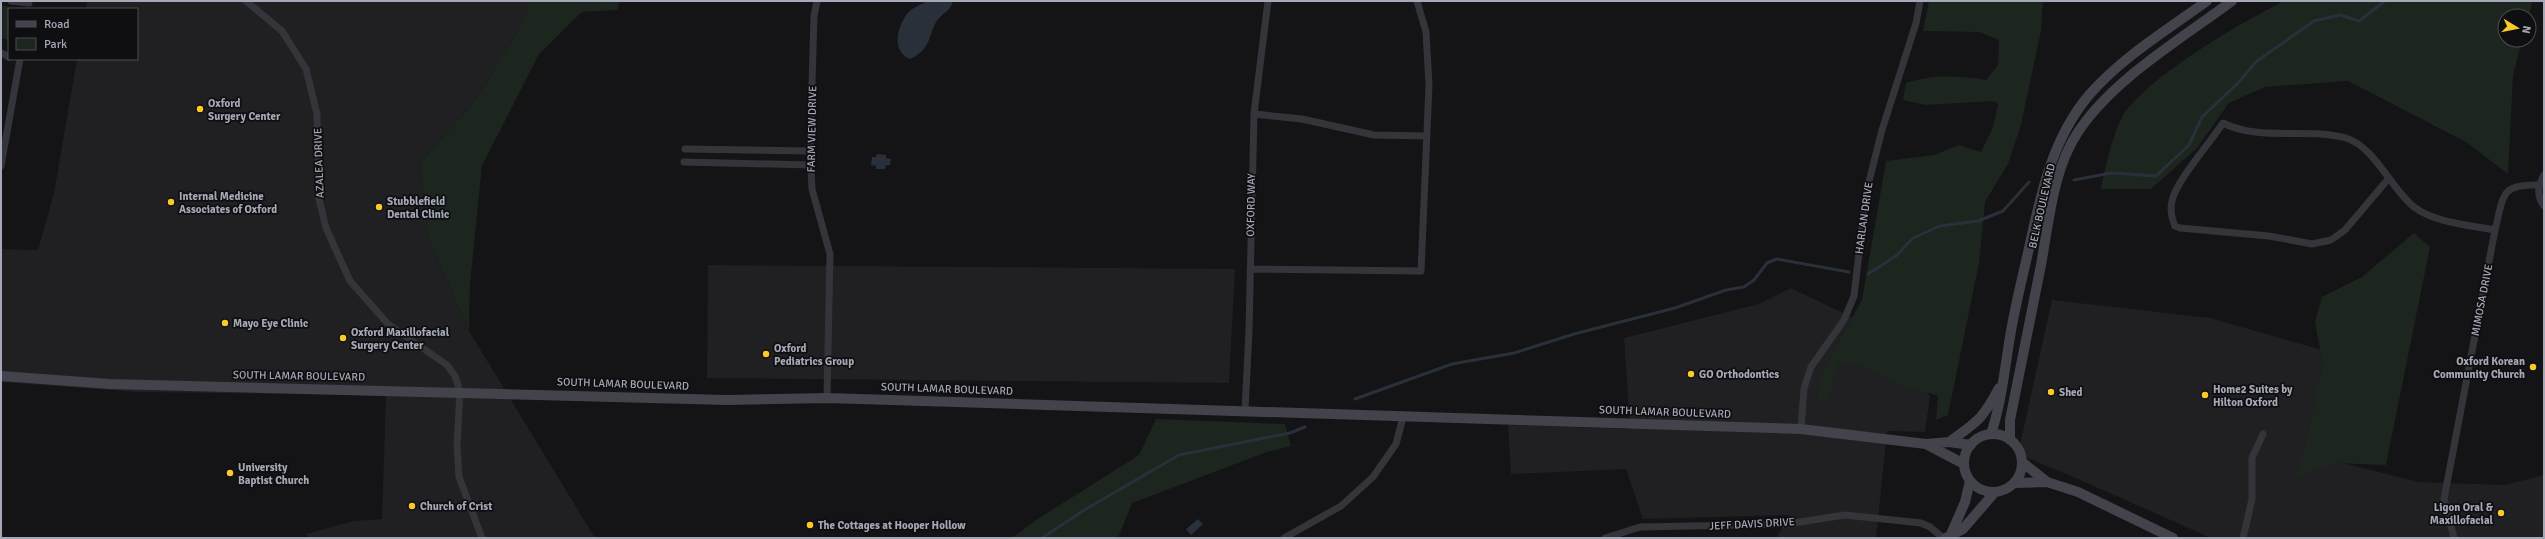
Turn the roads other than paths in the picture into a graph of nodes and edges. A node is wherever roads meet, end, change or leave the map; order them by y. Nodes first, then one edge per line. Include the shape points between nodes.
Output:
1 (11, 1) edge
2 (246, 1) edge
3 (817, 1) edge
4 (1268, 1) edge
5 (1418, 1) edge
6 (1920, 1) edge
7 (2207, 1) edge
8 (2232, 1) edge
9 (29, 4) edge
10 (19, 60) edge
11 (1254, 114) junction
12 (1427, 136) junction
13 (685, 149) dead end
14 (810, 151) junction
15 (684, 162) dead end
16 (811, 165) junction
17 (1, 166) edge
18 (2544, 175) edge
19 (2389, 178) junction
20 (2541, 188) edge
21 (2544, 206) edge
22 (2495, 230) junction
23 (1250, 269) junction
24 (1, 376) edge
25 (2004, 379) junction
26 (460, 392) junction
27 (827, 398) junction
28 (1245, 410) junction
29 (1403, 417) junction
30 (1801, 429) junction
31 (1991, 434) junction
32 (2263, 434) dead end
33 (2010, 440) junction
34 (1949, 442) junction
35 (1926, 444) junction
36 (1971, 445) junction
37 (2022, 462) junction
38 (1964, 464) junction
39 (1970, 480) junction
40 (2047, 482) junction
41 (2014, 483) junction
42 (1995, 492) junction
43 (1947, 537) edge
44 (482, 538) edge
45 (1284, 538) edge
46 (1605, 538) edge
47 (2173, 538) edge
48 (2243, 538) edge
49 (2454, 538) edge

1 - 9 street
2 - 26 street, AZALEA DRIVE via 282,31 306,69 317,114 319,199 326,228 350,281 388,324 447,365 455,376
3 - 14 street, FARM VIEW DRIVE via 814,16
4 - 11 street, OXFORD WAY
5 - 12 street via 1428,48
6 - 30 street, HARLAN DRIVE via 1916,23 1882,130 1866,193 1854,296 1844,320 1811,367 1804,388
7 - 25 street, BELK BOULEVARD via 2111,72 2071,119 2045,176 2011,330
8 - 33 street, BELK BOULEVARD via 2130,77 2102,103 2078,132 2063,163 2051,215 2010,420
10 - 17 street
11 - 12 street via 1302,119 1374,135
11 - 23 street, OXFORD WAY
12 - 23 street via 1421,271
13 - 14 street
14 - 16 street, FARM VIEW DRIVE
15 - 16 street
16 - 27 street, FARM VIEW DRIVE via 812,189 830,254
18 - 20 street
19 - 19 street via 2360,146 2347,138 2246,130 2223,123 2179,183 2171,202 2172,218 2175,226 2180,228 2269,236 2312,244 2331,240 2345,230
19 - 22 street via 2400,196 2427,214
20 - 21 street via 2538,195
20 - 22 street, MIMOSA DRIVE via 2518,184 2509,189 2504,196
22 - 49 street, MIMOSA DRIVE via 2444,499
23 - 28 street, OXFORD WAY
24 - 26 street, SOUTH LAMAR BOULEVARD via 110,384
25 - 31 street, BELK BOULEVARD
25 - 34 street via 1986,414
26 - 27 street, SOUTH LAMAR BOULEVARD via 727,400
26 - 44 street via 457,445 459,477
27 - 28 street, SOUTH LAMAR BOULEVARD
28 - 29 street, SOUTH LAMAR BOULEVARD
29 - 30 street, SOUTH LAMAR BOULEVARD
29 - 45 street via 1396,444 1373,476 1341,506
30 - 35 street, SOUTH LAMAR BOULEVARD
31 - 33 street
31 - 36 street via 1977,439
32 - 48 street via 2252,458 2252,499
33 - 37 street via 2016,446
34 - 35 street, SOUTH LAMAR BOULEVARD
34 - 36 street, SOUTH LAMAR BOULEVARD
35 - 38 street, SOUTH LAMAR BOULEVARD
36 - 38 street
37 - 40 street
37 - 41 street via 2019,476
38 - 39 street
39 - 42 street via 1981,489
39 - 43 street via 1965,502
40 - 41 street
40 - 47 street via 2078,492
41 - 42 street via 2002,491
42 - 43 street via 1962,529
43 - 46 street, JEFF DAVIS DRIVE via 1921,523 1845,515 1787,524 1640,527

